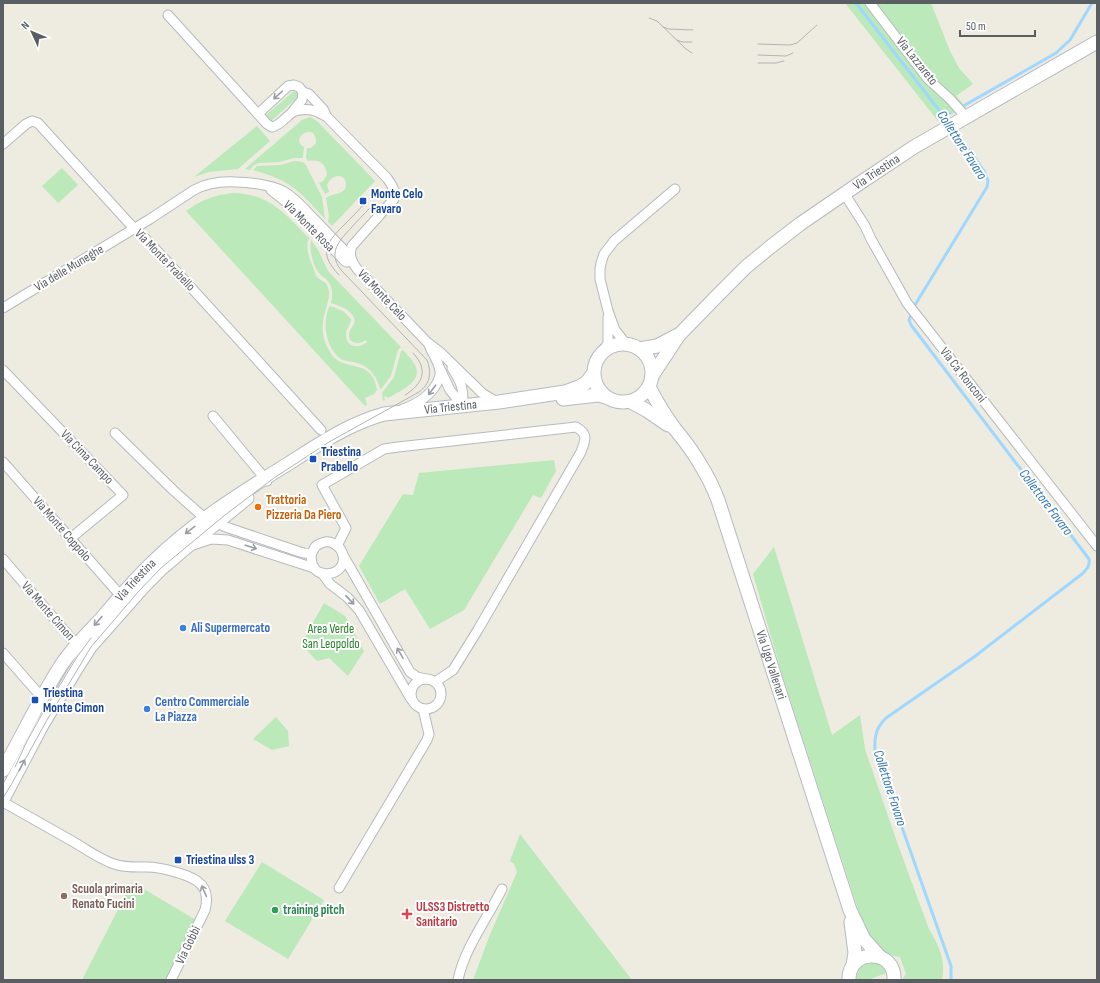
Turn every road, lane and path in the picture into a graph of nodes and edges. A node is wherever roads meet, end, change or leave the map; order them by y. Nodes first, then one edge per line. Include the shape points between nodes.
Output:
1 (870, 3) edge
2 (168, 15) dead end
3 (1097, 42) edge
4 (303, 92) junction
5 (293, 112) junction
6 (258, 114) junction
7 (327, 117) junction
8 (964, 118) junction
9 (3, 144) edge
10 (675, 189) dead end
11 (844, 193) junction
12 (134, 229) junction
13 (351, 258) junction
14 (3, 308) edge
15 (608, 311) junction
16 (679, 335) junction
17 (427, 342) junction
18 (626, 344) junction
19 (639, 349) junction
20 (604, 350) junction
21 (443, 355) junction
22 (439, 367) junction
23 (3, 370) edge
24 (593, 374) junction
25 (650, 382) junction
26 (606, 398) junction
27 (499, 401) junction
28 (631, 402) junction
29 (462, 406) junction
30 (384, 414) junction
31 (213, 416) dead end
32 (675, 429) junction
33 (321, 430) dead end
34 (115, 433) dead end
35 (3, 462) edge
36 (266, 480) junction
37 (216, 522) junction
38 (71, 538) junction
39 (228, 540) junction
40 (337, 546) junction
41 (1097, 546) edge
42 (186, 547) junction
43 (312, 552) junction
44 (343, 555) junction
45 (3, 559) edge
46 (314, 568) junction
47 (322, 573) junction
48 (121, 596) junction
49 (78, 645) junction
50 (3, 653) edge
51 (426, 679) junction
52 (435, 682) junction
53 (40, 694) junction
54 (411, 699) junction
55 (423, 709) junction
56 (13, 752) junction
57 (3, 770) edge
58 (3, 779) edge
59 (3, 799) edge
60 (3, 802) edge
61 (339, 888) dead end
62 (502, 889) dead end
63 (850, 910) junction
64 (880, 957) junction
65 (853, 965) junction
66 (849, 979) edge
67 (171, 980) edge
68 (458, 980) edge
69 (894, 980) edge

1 - 8 street, Via Lazzareto via 928,78 950,99
2 - 6 street
3 - 8 street, Via Triestina
4 - 5 street via 302,100
4 -> 6 street, Via Monte Celo via 294,84 288,86
4 - 7 street, Via Monte Celo via 309,94
5 - 6 street via 280,124 272,127
5 - 7 street, Via Monte Celo via 312,110
7 - 13 street, Via Monte Celo via 387,178 395,192 392,202 354,243
8 - 11 street, Via Triestina
9 - 12 street, Via Monte Prabello via 26,124 38,123
10 - 15 street via 614,241 604,254 600,279
11 - 16 street, Via Triestina via 746,267
11 - 41 street, Via Ca' Ronconi via 907,303
12 - 13 street, Via Monte Rosa via 201,187 224,182 256,183 267,186 290,206 346,262
12 - 14 street, Via delle Muneghe
12 - 33 street, Via Monte Prabello via 187,283
13 - 17 street, Via Monte Celo via 358,270
15 - 18 street via 615,330
15 - 20 street via 608,342
16 - 19 street, Via Triestina via 657,346
16 - 25 street, Via Triestina
17 - 21 street, Via Monte Celo
17 - 22 street, Via Monte Celo
18 - 19 street
18 - 20 street via 614,345
19 - 25 street via 645,354 652,368
20 - 24 street via 596,361
21 - 27 street, Via Monte Celo via 482,393
21 - 29 street, Via Monte Celo via 462,388
22 - 29 street, Via Monte Celo via 450,390
22 -> 30 street via 439,378 427,396 413,405
23 - 38 street, Via Cima Campo via 123,495
24 - 26 street via 599,391
24 - 27 street via 581,386 565,392
25 - 28 street via 644,394
25 - 32 street, Via Ugo Vallenari via 658,404
26 - 27 street, Via Triestina via 598,395 518,405
26 - 28 street via 613,402
27 - 29 street, Via Triestina
28 - 32 street, Via Ugo Vallenari
29 - 30 street, Via Triestina
30 - 36 street, Via Triestina via 328,439
31 - 36 street
32 - 63 street, Via Ugo Vallenari via 684,438 701,465 718,500
34 - 37 street via 173,490
35 - 38 street, Via Monte Coppolo
36 - 37 street, Via Triestina
36 - 37 street, Via Triestina via 245,490
37 - 39 street via 214,529 217,535
37 - 42 street, Via Triestina
37 - 43 street via 300,552
37 -> 48 street, Via Triestina via 162,553
38 - 48 street, Via Monte Coppolo
39 - 42 street via 211,539
39 -> 46 street
40 - 43 street via 327,542 321,543
40 - 44 street
40 - 52 street via 346,528 322,485 384,449 576,427 584,433 586,441 581,452 479,628 453,670
59 -> 42 street, Via Triestina via 42,725 90,647 147,583
43 - 46 street
44 - 47 street via 339,569 329,574
51 -> 44 street via 410,672
45 - 49 street, Via Monte Cimon
46 - 47 street
47 -> 54 street via 330,584 359,610
48 -> 49 street, Via Triestina
49 - 53 street, Via Triestina
50 - 53 street
51 - 52 street
51 - 54 street via 416,683 412,688
52 - 55 street via 440,691 440,700 433,708
53 - 56 street, Via Triestina
54 - 55 street
55 - 61 street via 429,734 427,740
56 - 57 street, Via Triestina
56 - 58 street, Via Triestina
67 -> 60 street, Via Gobbi via 205,910 207,897 204,888 190,877 170,871 152,867 126,867 105,860
62 - 68 street via 470,947
63 - 64 street, Via Ugo Vallenari via 864,939
63 - 65 street, Via Ugo Vallenari via 855,952
64 - 65 street via 864,957
64 - 69 street, Via Ugo Vallenari via 892,967
65 - 66 street, Via Ugo Vallenari

